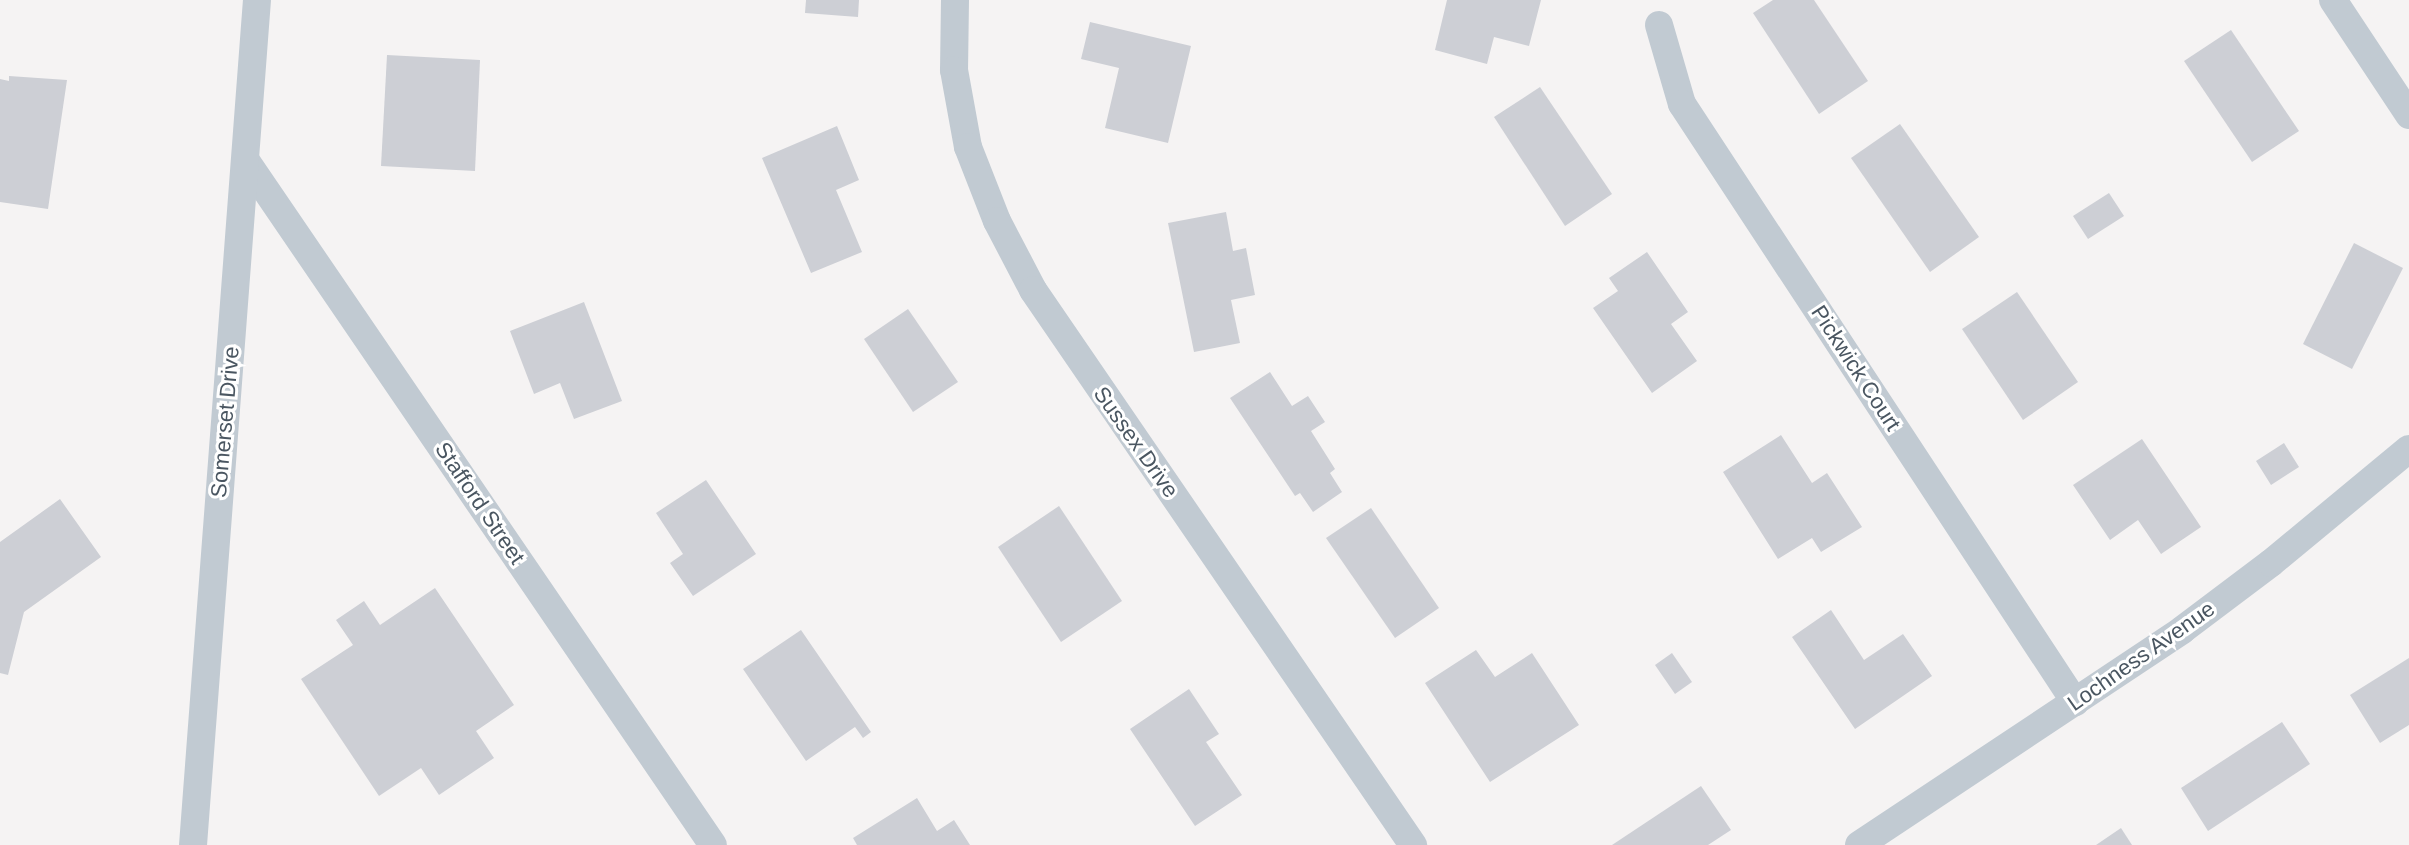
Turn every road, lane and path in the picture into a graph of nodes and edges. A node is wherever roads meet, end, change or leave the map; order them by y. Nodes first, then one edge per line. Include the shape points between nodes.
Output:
1 (257, 0) edge
2 (955, 0) edge
3 (2333, 0) edge
4 (1659, 25) dead end
5 (2409, 115) edge
6 (246, 161) junction
7 (2409, 449) edge
8 (2075, 702) junction
9 (193, 845) edge
10 (713, 845) edge
11 (1413, 845) edge
12 (1859, 845) edge

1 - 6 street, Somerset Drive
2 - 11 street, Sussex Drive via 954,70 968,147 997,221 1033,290
3 - 5 street
4 - 8 street, Pickwick Court via 1682,104
6 - 9 street, Somerset Drive
6 - 10 street, Stafford Street
7 - 8 street, Lochness Avenue via 2220,602
8 - 12 street, Lochness Avenue

